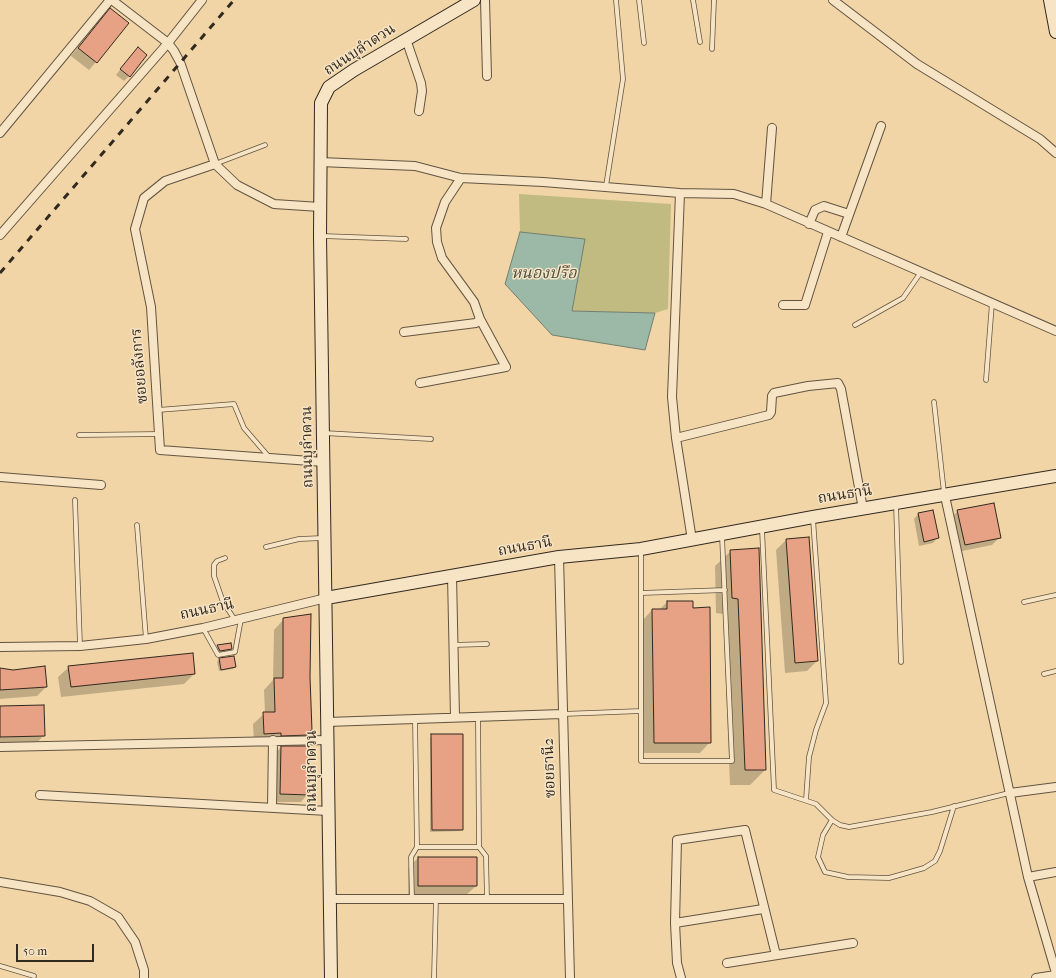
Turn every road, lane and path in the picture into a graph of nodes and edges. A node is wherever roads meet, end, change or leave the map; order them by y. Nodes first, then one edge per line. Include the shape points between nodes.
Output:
1 (111, 0) edge
2 (202, 0) edge
3 (474, 0) edge
4 (485, 0) edge
5 (616, 0) edge
6 (639, 0) edge
7 (693, 0) edge
8 (714, 0) edge
9 (833, 0) edge
10 (1050, 0) edge
11 (1056, 32) edge
12 (406, 40) junction
13 (700, 42) dead end
14 (168, 43) junction
15 (644, 43) dead end
16 (712, 49) dead end
17 (487, 76) dead end
18 (419, 111) dead end
19 (880, 126) dead end
20 (772, 128) dead end
21 (0, 133) edge
22 (265, 145) dead end
23 (1056, 153) edge
24 (320, 162) junction
25 (215, 164) junction
26 (461, 178) junction
27 (606, 186) junction
28 (680, 193) junction
29 (766, 204) junction
30 (320, 207) junction
31 (849, 214) junction
32 (809, 224) junction
33 (828, 232) junction
34 (0, 234) edge
35 (320, 236) junction
36 (841, 237) junction
37 (406, 240) dead end
38 (921, 272) junction
39 (992, 302) junction
40 (783, 305) dead end
41 (480, 319) junction
42 (854, 325) dead end
43 (1056, 330) edge
44 (404, 332) dead end
45 (986, 380) dead end
46 (420, 382) dead end
47 (934, 402) dead end
48 (158, 410) junction
49 (324, 433) junction
50 (160, 434) junction
51 (79, 435) dead end
52 (431, 438) dead end
53 (676, 438) junction
54 (270, 458) junction
55 (324, 462) junction
56 (1056, 476) edge
57 (0, 477) edge
58 (101, 486) dead end
59 (945, 496) junction
60 (75, 500) dead end
61 (896, 503) junction
62 (863, 509) junction
63 (813, 517) junction
64 (136, 525) dead end
65 (762, 526) junction
66 (722, 534) junction
67 (325, 538) junction
68 (692, 540) junction
69 (266, 547) dead end
70 (641, 550) junction
71 (559, 557) junction
72 (225, 558) dead end
73 (452, 576) junction
74 (725, 590) junction
75 (641, 593) junction
76 (1056, 595) edge
77 (326, 598) junction
78 (1024, 602) dead end
79 (238, 620) junction
80 (203, 628) junction
81 (146, 639) junction
82 (487, 644) dead end
83 (454, 645) junction
84 (80, 646) junction
85 (0, 647) edge
86 (901, 662) dead end
87 (1056, 671) edge
88 (1044, 674) dead end
89 (641, 711) junction
90 (562, 714) junction
91 (478, 716) junction
92 (455, 717) junction
93 (415, 719) junction
94 (327, 722) junction
95 (273, 740) junction
96 (328, 740) junction
97 (0, 747) edge
98 (1056, 787) edge
99 (1010, 793) junction
100 (40, 795) dead end
101 (806, 800) junction
102 (954, 806) junction
103 (272, 808) junction
104 (328, 811) junction
105 (832, 820) junction
106 (417, 847) junction
107 (479, 847) junction
108 (1056, 872) edge
109 (1028, 877) junction
110 (0, 882) edge
111 (330, 899) junction
112 (412, 899) junction
113 (436, 899) junction
114 (567, 899) junction
115 (487, 900) junction
116 (763, 909) junction
117 (675, 923) junction
118 (853, 943) dead end
119 (776, 955) junction
120 (727, 963) dead end
121 (0, 966) edge
122 (1056, 974) edge
123 (34, 976) dead end
124 (144, 978) edge
125 (331, 978) edge
126 (434, 978) edge
127 (570, 978) edge
128 (681, 978) edge
129 (1036, 978) edge

1 - 14 street
1 - 21 street
2 - 14 street
3 - 12 street, ถนนบุลำดวน
4 - 17 street
5 - 27 lane via 623,79
6 - 15 lane
7 - 13 lane
8 - 16 lane
9 - 23 street via 917,64 1040,139
10 - 11 street
12 - 18 street via 421,83
12 - 24 street, ถนนบุลำดวน via 329,87 320,102
14 - 25 street via 180,62
14 - 34 street
19 - 31 street
20 - 29 street
22 - 25 lane
24 - 26 street via 415,166
24 - 30 street, ถนนบุลำดวน
25 - 30 street via 237,184 274,204
25 - 48 street, ซอยอลังการ via 165,182 144,198 135,229 151,307
26 - 27 street
26 - 41 street via 445,202 436,228 437,242 442,258 474,302
27 - 28 street
28 - 29 street via 734,194
28 - 53 street via 672,397
29 - 32 street
30 - 35 street, ถนนบุลำดวน
31 - 32 street via 824,206 815,210
31 - 36 street
32 - 33 street
33 - 36 street
33 - 40 street via 805,306
35 - 37 lane
35 - 49 street, ถนนบุลำดวน
36 - 38 street
38 - 39 street
38 - 42 lane via 903,298
39 - 43 street
39 - 45 lane
41 - 44 street via 476,323
41 - 46 street via 506,367
47 - 59 lane
48 - 50 street, ซอยอลังการ
48 - 54 lane via 234,404 244,428
49 - 52 lane
49 - 55 street, ถนนบุลำดวน
50 - 51 lane
50 - 54 street, ซอยอลังการ via 160,450
53 - 62 street via 769,415 774,394 808,386 838,383
53 - 68 street
54 - 55 street, ซอยอลังการ
55 - 67 street, ถนนบุลำดวน
56 - 59 street, ถนนธานี
57 - 58 street
59 - 61 street, ถนนธานี
59 - 99 street
60 - 84 lane
61 - 62 street, ถนนธานี
61 - 86 lane
62 - 63 street, ถนนธานี
63 - 65 street, ถนนธานี
63 - 101 lane via 826,703 809,756
64 - 81 lane
65 - 66 street, ถนนธานี
65 - 101 lane via 774,790
66 - 68 street, ถนนธานี
66 - 74 lane
67 - 69 lane via 299,539
67 - 77 street, ถนนบุลำดวน
68 - 70 street, ถนนธานี
70 - 71 street, ถนนธานี
70 - 75 lane
71 - 73 street, ถนนธานี
71 - 90 street, ซอยธานี2
72 - 79 lane via 214,565 214,576 223,602
73 - 77 street, ถนนธานี
73 - 83 street
74 - 75 lane
74 - 89 lane via 732,761 641,761
75 - 89 lane
76 - 78 lane
77 - 79 street, ถนนธานี
77 - 94 street, ถนนบุลำดวน
79 - 80 street, ถนนธานี
79 - 80 lane via 235,652 218,655
80 - 81 street, ถนนธานี
81 - 84 street, ถนนธานี
82 - 83 lane
83 - 92 street
84 - 85 street, ถนนธานี
87 - 88 lane
89 - 90 lane
90 - 91 street
90 - 114 street, ซอยธานี2
91 - 92 street
91 - 107 lane
92 - 93 street
93 - 94 street
93 - 106 lane
94 - 96 street, ถนนบุลำดวน
95 - 96 street
95 - 97 street
95 - 103 street
96 - 104 street, ถนนบุลำดวน
98 - 99 street
99 - 102 lane
99 - 109 street
100 - 103 street
101 - 105 lane via 816,804
102 - 105 lane via 849,827 840,826
102 - 105 lane via 935,861 924,868 890,878 848,877 825,872 818,856 823,835
103 - 104 street
104 - 111 street, ถนนบุลำดวน
106 - 107 lane
106 - 112 lane via 410,857
107 - 115 lane via 486,856
108 - 109 street
109 - 122 street
110 - 124 street via 60,892 90,901 118,917 135,942
111 - 112 street
111 - 125 street, ถนนบุลำดวน
112 - 113 street
113 - 115 street
113 - 126 lane
114 - 115 street
114 - 127 street, ซอยธานี2
116 - 117 street
116 - 117 street via 745,830 677,840
116 - 119 street
117 - 128 street via 677,963
118 - 119 street
119 - 120 street
121 - 123 lane
122 - 129 street

